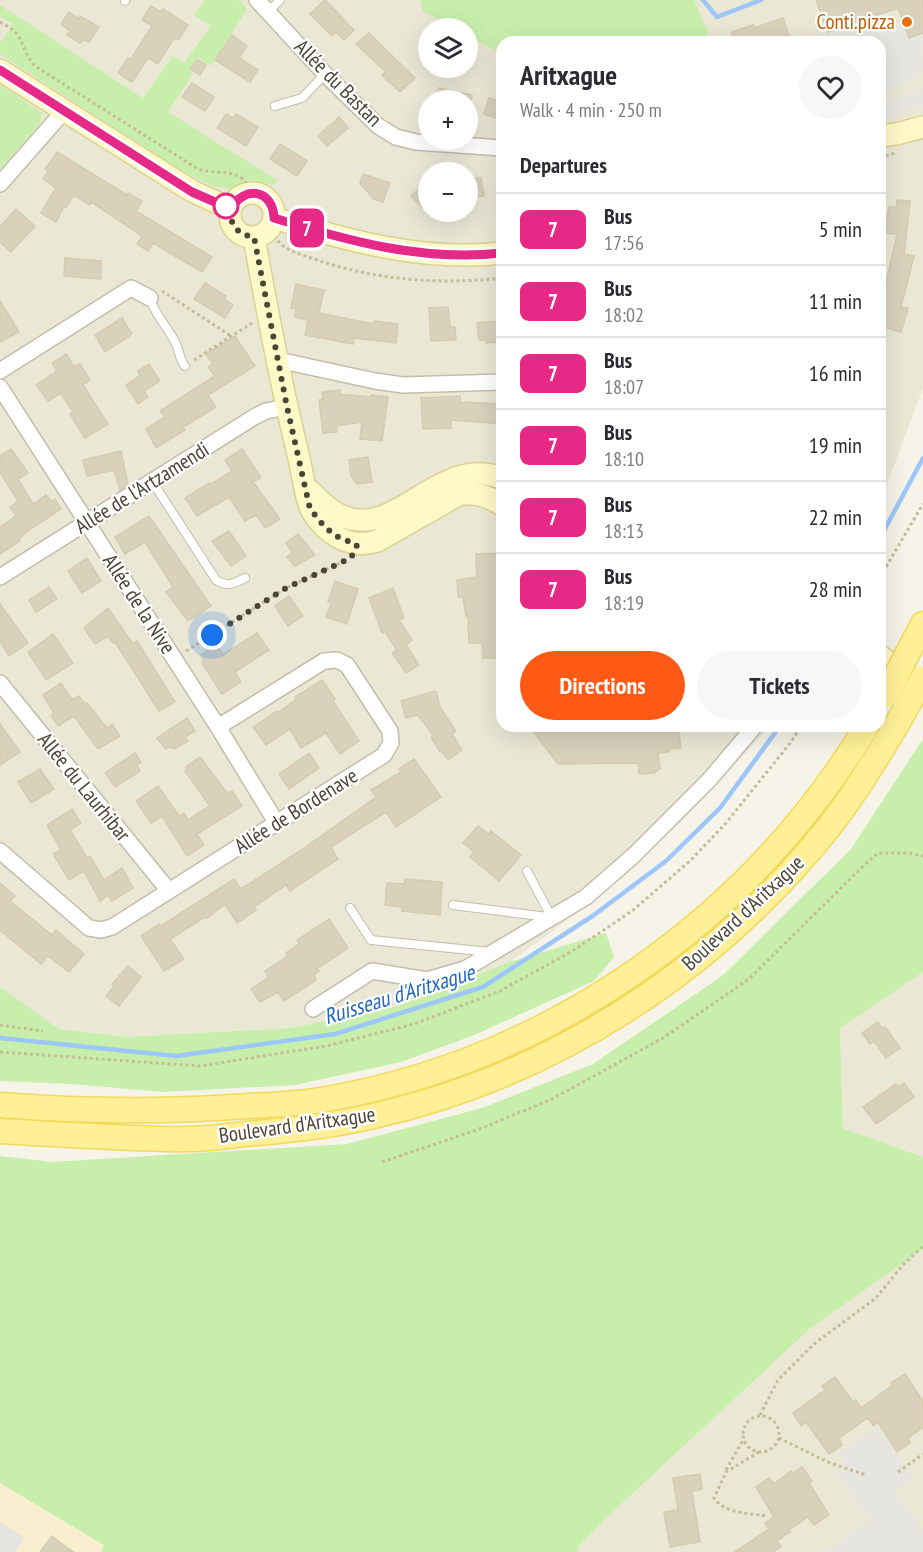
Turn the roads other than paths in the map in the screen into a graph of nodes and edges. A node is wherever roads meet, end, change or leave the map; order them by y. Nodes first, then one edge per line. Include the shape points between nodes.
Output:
1 (257, 0) edge
2 (280, 0) edge
3 (269, 11) junction
4 (0, 70) edge
5 (326, 74) junction
6 (275, 106) dead end
7 (64, 111) junction
8 (923, 127) edge
9 (886, 135) edge
10 (496, 148) edge
11 (0, 184) edge
12 (231, 209) junction
13 (266, 228) junction
14 (496, 254) edge
15 (150, 298) joint
16 (278, 360) junction
17 (184, 366) road end
18 (0, 371) edge
19 (496, 382) edge
20 (0, 387) edge
21 (287, 407) junction
22 (496, 476) edge
23 (152, 481) junction
24 (306, 488) junction
25 (496, 501) edge
26 (87, 522) junction
27 (0, 577) edge
28 (245, 578) dead end
29 (918, 633) edge
30 (886, 660) edge
31 (923, 678) edge
32 (0, 683) edge
33 (923, 688) edge
34 (886, 693) edge
35 (218, 727) junction
36 (750, 732) edge
37 (863, 732) edge
38 (276, 822) junction
39 (0, 851) edge
40 (527, 871) dead end
41 (169, 891) junction
42 (453, 905) dead end
43 (350, 908) dead end
44 (553, 918) junction
45 (494, 952) junction
46 (313, 1009) dead end
47 (0, 1105) edge
48 (0, 1131) edge

1 - 3 street, Allée du Bastan
2 - 3 lane
3 - 5 street, Allée du Bastan
4 - 7 street
5 - 6 lane via 302,98
5 - 10 street, Allée du Bastan via 378,126 396,137
7 - 11 street
7 - 12 street via 192,192
8 - 9 street
12 - 13 street via 230,216 240,234
12 - 13 street via 242,195 263,196 272,205
13 - 14 street via 398,250
13 - 16 street via 269,312
15 - 17 lane
15 - 18 street via 131,288
16 - 19 street via 404,385
16 - 21 street
20 - 26 street, Allée de la Nive
21 - 23 street, Allée de l'Artzamendi via 254,417
21 - 24 street
22 - 24 street via 465,474 450,479 394,511 365,520 342,516
23 - 26 street, Allée de l'Artzamendi
23 - 28 lane via 216,580 226,585
24 - 25 street via 310,509 324,526 357,545 377,541 460,494 488,496
26 - 27 street, Allée de l'Artzamendi
26 - 35 street, Allée de la Nive
29 - 34 main road, bridge
30 - 33 street
31 - 48 main road, Boulevard d'Aritxague, bridge via 875,760 831,824 753,909 663,985 539,1059 431,1101 312,1128 187,1140
32 - 41 street, Allée du Laurhibar
35 - 38 street, Allée de la Nive
35 - 38 street, Allée de Bordenave via 324,661 337,660 348,665 390,731 391,743 384,755
36 - 44 street via 710,779 633,856 586,897
37 - 47 main road, Boulevard d'Aritxague via 784,839 703,921 622,983 501,1047 403,1082 300,1103 179,1110 57,1110
38 - 41 street, Allée de Bordenave
39 - 41 street, Allée de Bordenave via 89,927 100,930 112,927
40 - 44 lane
42 - 44 lane
43 - 45 lane via 371,940
44 - 45 street
45 - 46 street via 465,969 427,980 372,971

